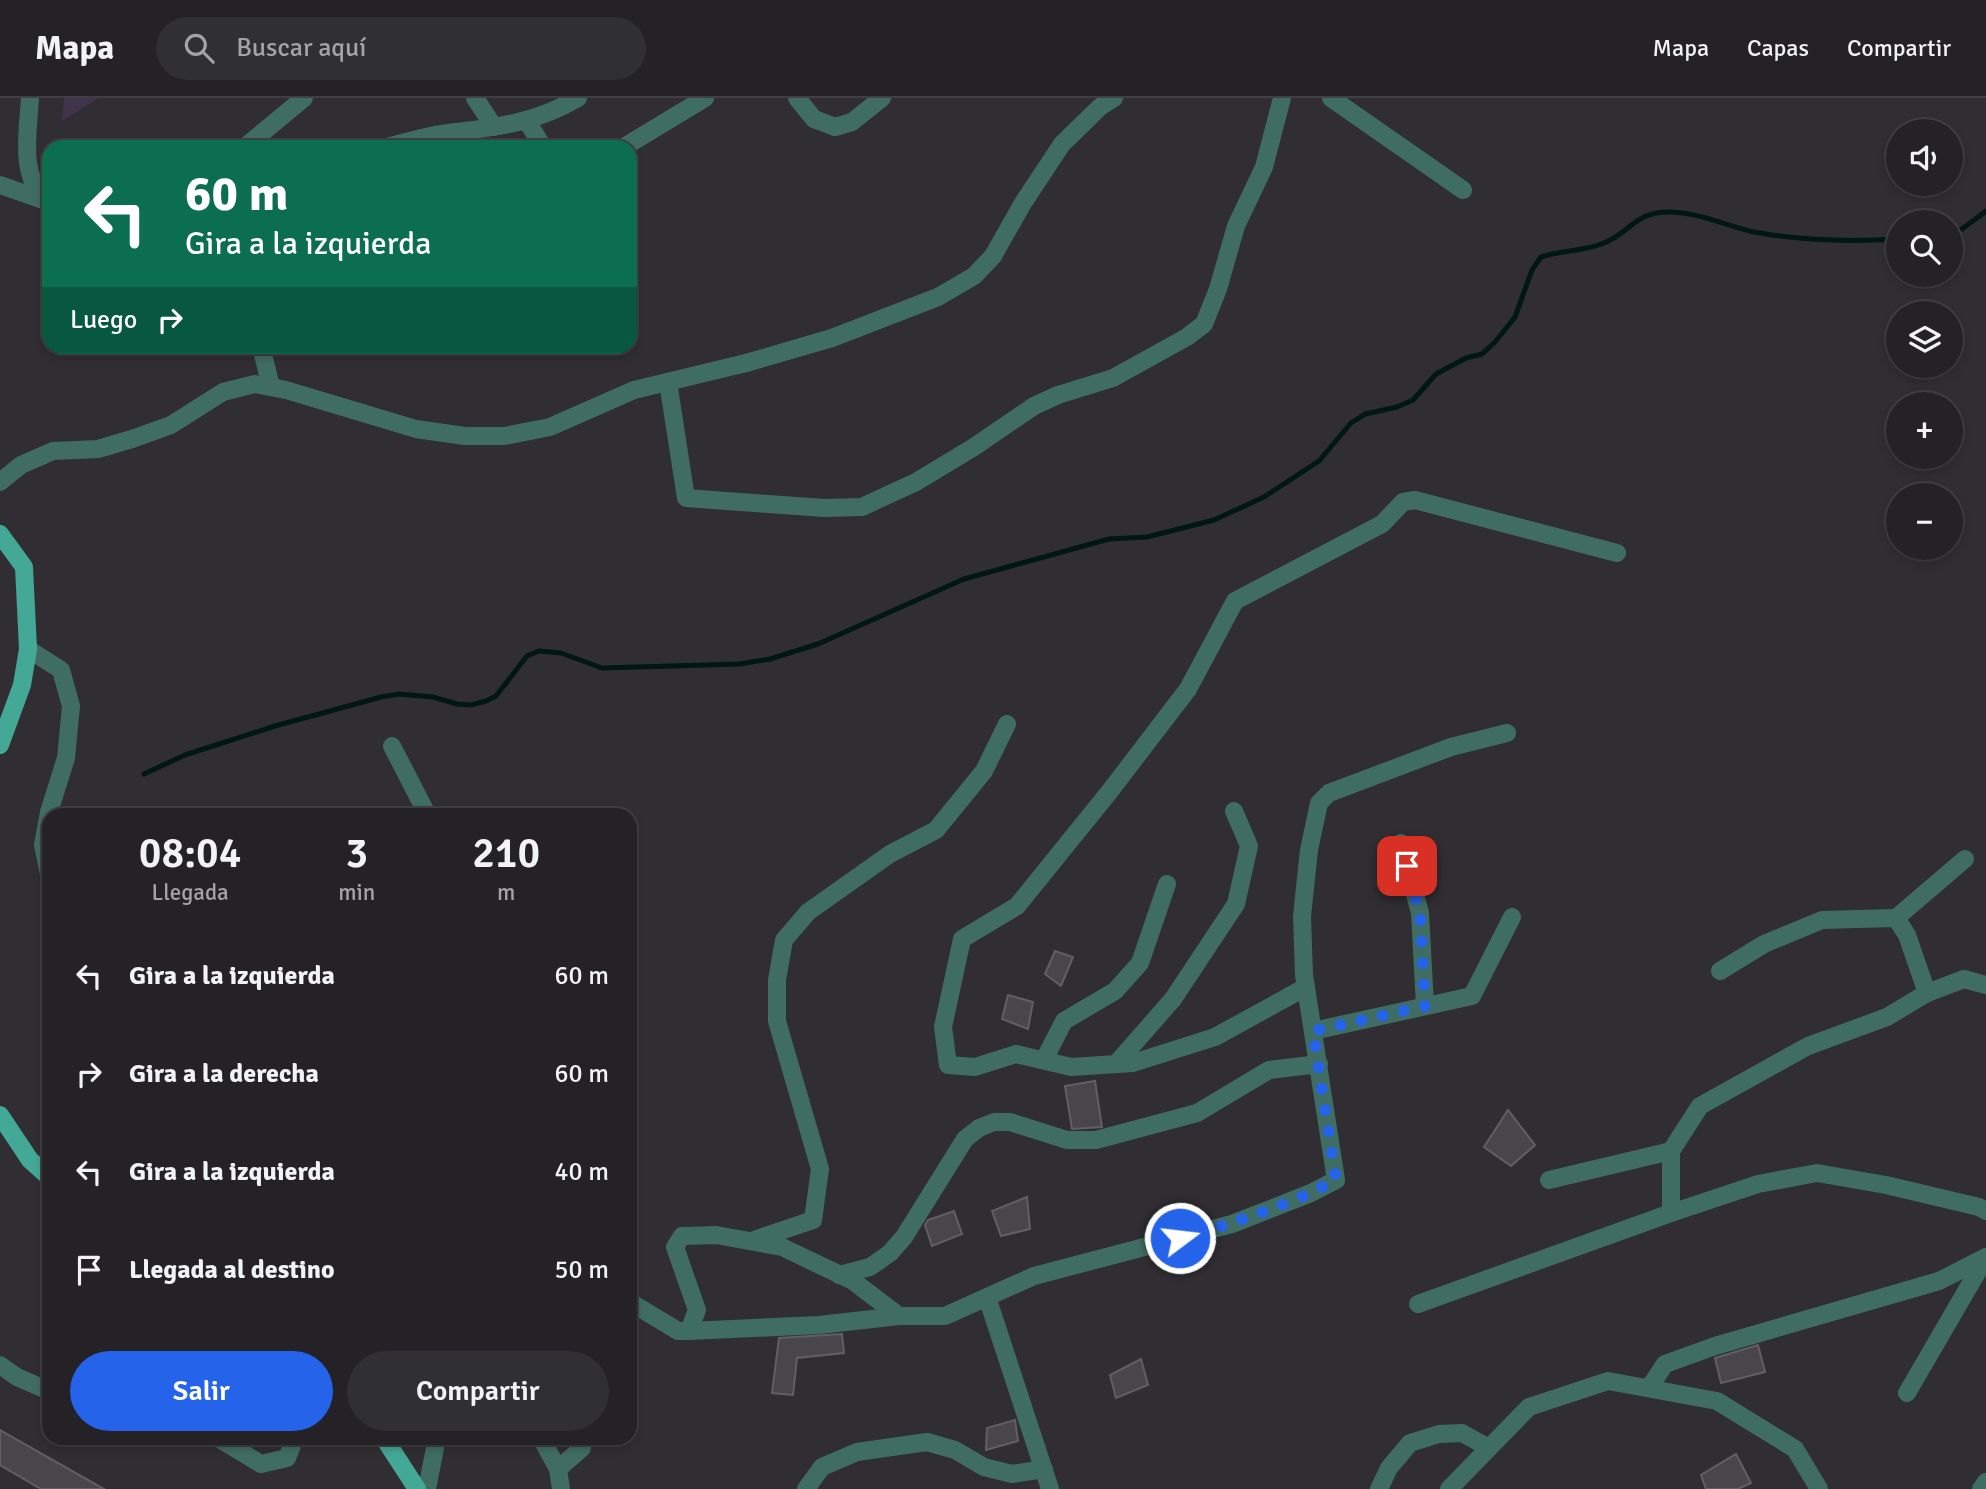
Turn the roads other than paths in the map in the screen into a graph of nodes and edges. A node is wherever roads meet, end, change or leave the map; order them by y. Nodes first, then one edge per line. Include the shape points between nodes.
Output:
1 (30, 98) edge
2 (304, 98) edge
3 (475, 98) edge
4 (578, 98) edge
5 (705, 98) edge
6 (797, 98) edge
7 (882, 98) edge
8 (1114, 98) edge
9 (1282, 98) edge
10 (1331, 98) edge
11 (527, 121) junction
12 (494, 128) junction
13 (253, 140) edge
14 (413, 140) edge
15 (539, 140) edge
16 (636, 140) edge
17 (0, 185) edge
18 (1463, 190) dead end
19 (42, 196) edge
20 (42, 200) edge
21 (263, 354) edge
22 (668, 382) junction
23 (271, 387) junction
24 (0, 482) edge
25 (0, 534) edge
26 (1617, 553) dead end
27 (28, 649) junction
28 (5, 713) edge
29 (1007, 724) dead end
30 (1507, 733) dead end
31 (0, 745) edge
32 (393, 746) dead end
33 (50, 808) edge
34 (424, 808) edge
35 (1234, 811) dead end
36 (1401, 843) dead end
37 (1965, 859) dead end
38 (1167, 884) dead end
39 (1512, 917) dead end
40 (1896, 918) junction
41 (1720, 971) dead end
42 (1986, 985) edge
43 (1306, 987) junction
44 (1927, 993) junction
45 (1425, 1006) junction
46 (1313, 1031) junction
47 (1044, 1060) junction
48 (1116, 1064) junction
49 (1318, 1064) junction
50 (0, 1115) edge
51 (1671, 1151) junction
52 (42, 1171) edge
53 (1549, 1180) dead end
54 (1986, 1211) edge
55 (1671, 1213) junction
56 (751, 1241) junction
57 (1986, 1257) edge
58 (839, 1275) junction
59 (987, 1297) junction
60 (1418, 1304) dead end
61 (637, 1306) edge
62 (900, 1316) junction
63 (689, 1331) junction
64 (0, 1365) edge
65 (42, 1388) edge
66 (1649, 1388) junction
67 (1907, 1393) dead end
68 (230, 1445) edge
69 (292, 1445) edge
70 (389, 1445) edge
71 (436, 1445) edge
72 (545, 1445) edge
73 (582, 1445) edge
74 (1489, 1448) junction
75 (558, 1469) junction
76 (1044, 1469) junction
77 (1986, 1482) edge
78 (417, 1489) edge
79 (427, 1489) edge
80 (561, 1489) edge
81 (806, 1489) edge
82 (1050, 1489) edge
83 (1378, 1489) edge
84 (1449, 1489) edge
85 (1819, 1489) edge
86 (1982, 1489) edge

1 - 19 street via 28,169
2 - 13 street
3 - 12 street
4 - 11 street
5 - 16 street
6 - 7 street via 814,118 835,127 852,122
8 - 22 street via 1062,144 993,256 974,276 938,297 832,338
9 - 22 street via 1264,167 1236,226 1204,324 1113,378 1034,406 916,482 862,507 686,498
10 - 18 street
11 - 12 street
11 - 15 street
12 - 14 street
17 - 20 street
21 - 23 street
22 - 23 street via 634,390 550,427 505,436 416,429
23 - 24 street via 255,384 223,392 171,425 98,449 53,451
25 - 27 main road via 24,567
26 - 47 street via 1416,500 1403,502 1382,524 1235,601 1188,689 1110,791 1017,906 962,939 943,1027 948,1065 975,1067 1016,1054
27 - 28 main road via 22,685
27 - 33 street via 61,670 71,706 66,758
28 - 31 main road
29 - 56 street via 984,771 936,830 890,854 808,912 784,940 777,980 778,1021 820,1169 813,1220
30 - 43 street via 1439,751 1329,793 1319,803 1302,916
32 - 34 street
35 - 48 street via 1250,846 1236,904 1173,999
36 - 45 street via 1420,913
37 - 40 street
38 - 47 street via 1140,963 1115,991 1065,1021
39 - 45 street via 1472,996
40 - 41 street via 1822,920 1764,944
40 - 44 street via 1907,934
42 - 44 street via 1964,979
43 - 46 street
43 - 48 street via 1215,1037 1133,1063
44 - 51 street via 1887,1017 1808,1046 1700,1106
45 - 46 street
46 - 49 street
47 - 48 street via 1072,1066
49 - 58 street via 1269,1070 1197,1113 1096,1140 1067,1140 1010,1122 979,1128 965,1139 890,1253 870,1267
49 - 59 street via 1336,1180 1232,1224 1034,1276
50 - 52 main road
51 - 53 street
51 - 55 street
54 - 55 street via 1817,1172 1758,1184
55 - 60 street
56 - 58 street via 782,1247
56 - 63 street via 682,1236 675,1247 697,1310
57 - 66 street via 1940,1281 1665,1364
57 - 67 street
58 - 62 street
59 - 62 street via 945,1316
59 - 76 street
61 - 63 street via 678,1331
62 - 63 street
64 - 65 street
66 - 74 street via 1608,1381 1530,1407
66 - 85 street via 1717,1401 1795,1449
68 - 69 street via 261,1464 287,1458
70 - 78 main road
71 - 79 street
72 - 75 street
73 - 75 street
74 - 83 street via 1462,1433 1410,1443
74 - 84 street
75 - 80 street
76 - 81 street via 1012,1474 927,1442 857,1452 822,1467
76 - 82 street
77 - 86 street

